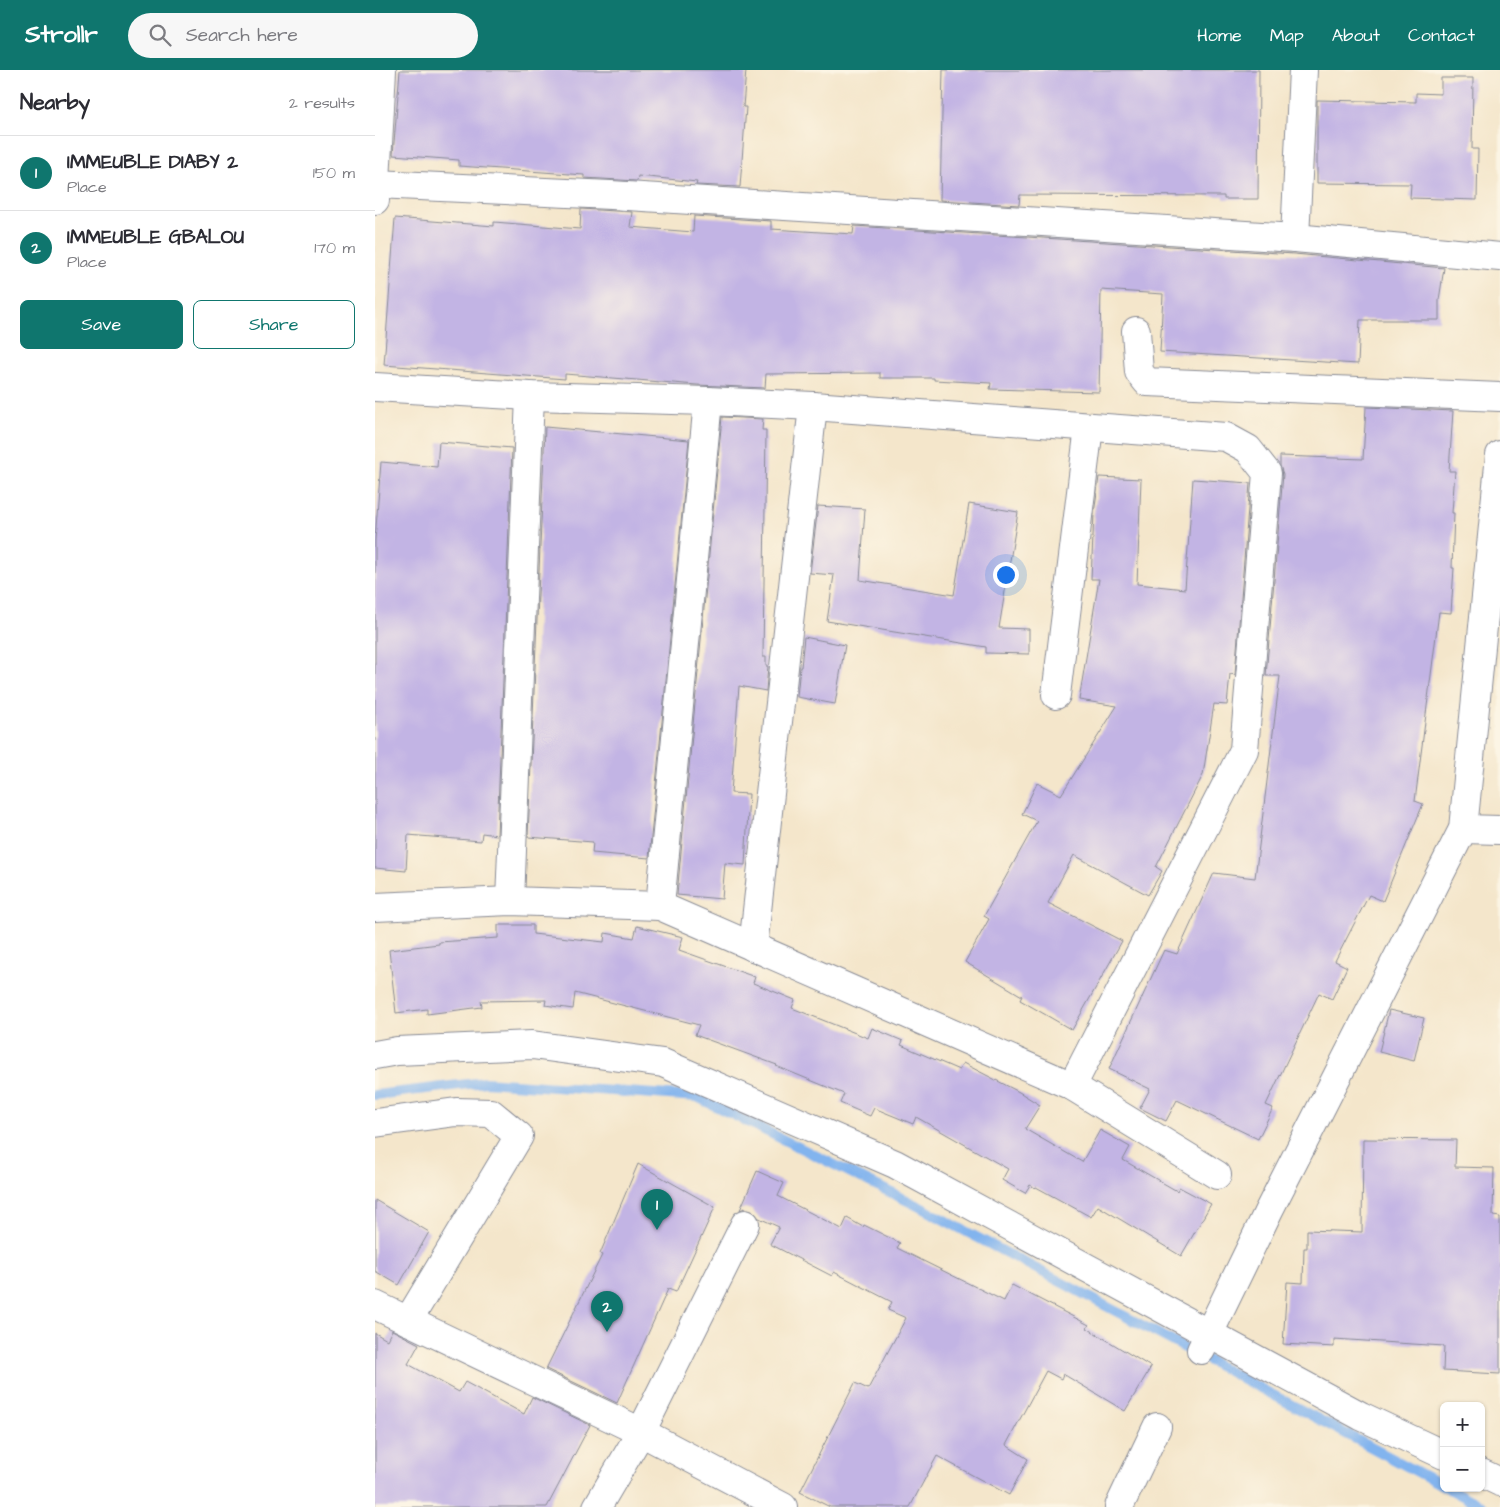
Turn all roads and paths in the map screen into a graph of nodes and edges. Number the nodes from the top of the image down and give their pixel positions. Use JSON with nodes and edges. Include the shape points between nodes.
{"nodes":[{"id":1,"x":382,"y":70,"type":"edge"},
{"id":2,"x":1303,"y":70,"type":"edge"},
{"id":3,"x":376,"y":192,"type":"edge"},
{"id":4,"x":1295,"y":238,"type":"junction"},
{"id":5,"x":1500,"y":257,"type":"edge"},
{"id":6,"x":1136,"y":331,"type":"dead end"},
{"id":7,"x":375,"y":387,"type":"edge"},
{"id":8,"x":530,"y":396,"type":"junction"},
{"id":9,"x":1500,"y":397,"type":"edge"},
{"id":10,"x":709,"y":401,"type":"junction"},
{"id":11,"x":813,"y":406,"type":"junction"},
{"id":12,"x":1089,"y":427,"type":"junction"},
{"id":13,"x":1500,"y":455,"type":"edge"},
{"id":14,"x":1056,"y":695,"type":"dead end"},
{"id":15,"x":1463,"y":829,"type":"junction"},
{"id":16,"x":1500,"y":830,"type":"edge"},
{"id":17,"x":510,"y":901,"type":"junction"},
{"id":18,"x":660,"y":906,"type":"junction"},
{"id":19,"x":375,"y":907,"type":"edge"},
{"id":20,"x":753,"y":947,"type":"junction"},
{"id":21,"x":375,"y":1054,"type":"edge"},
{"id":22,"x":1073,"y":1086,"type":"junction"},
{"id":23,"x":375,"y":1123,"type":"edge"},
{"id":24,"x":1217,"y":1175,"type":"dead end"},
{"id":25,"x":745,"y":1224,"type":"dead end"},
{"id":26,"x":375,"y":1305,"type":"edge"},
{"id":27,"x":408,"y":1321,"type":"junction"},
{"id":28,"x":1204,"y":1342,"type":"junction"},
{"id":29,"x":1157,"y":1427,"type":"dead end"},
{"id":30,"x":641,"y":1432,"type":"junction"},
{"id":31,"x":1440,"y":1454,"type":"edge"},
{"id":32,"x":1485,"y":1475,"type":"edge"},
{"id":33,"x":1500,"y":1482,"type":"edge"},
{"id":34,"x":597,"y":1507,"type":"edge"},
{"id":35,"x":783,"y":1507,"type":"edge"},
{"id":36,"x":1119,"y":1507,"type":"edge"}],
"edges":[{"from":1,"to":3,"type":"street"},
{"from":2,"to":4,"type":"street"},
{"from":3,"to":4,"type":"street","via":[[611,194]]},
{"from":4,"to":5,"type":"street"},
{"from":6,"to":9,"type":"street","via":[[1139,372],[1147,382]]},
{"from":7,"to":8,"type":"street"},
{"from":8,"to":10,"type":"street"},
{"from":8,"to":17,"type":"street"},
{"from":10,"to":11,"type":"street"},
{"from":10,"to":18,"type":"street"},
{"from":11,"to":12,"type":"street"},
{"from":11,"to":20,"type":"street"},
{"from":12,"to":14,"type":"street"},
{"from":12,"to":22,"type":"street","via":[[1226,437],[1248,449],[1267,473],[1244,750]]},
{"from":13,"to":15,"type":"street"},
{"from":15,"to":16,"type":"street"},
{"from":15,"to":28,"type":"street"},
{"from":17,"to":18,"type":"street"},
{"from":17,"to":19,"type":"street"},
{"from":18,"to":20,"type":"street"},
{"from":20,"to":22,"type":"street"},
{"from":21,"to":28,"type":"street","via":[[397,1050],[532,1044],[663,1063],[895,1164]]},
{"from":22,"to":24,"type":"street"},
{"from":23,"to":27,"type":"street","via":[[456,1112],[491,1113],[519,1136]]},
{"from":25,"to":30,"type":"street"},
{"from":26,"to":27,"type":"street"},
{"from":27,"to":30,"type":"street"},
{"from":28,"to":31,"type":"street"},
{"from":29,"to":36,"type":"street"},
{"from":30,"to":34,"type":"street"},
{"from":30,"to":35,"type":"street"},
{"from":32,"to":33,"type":"street"}]}
